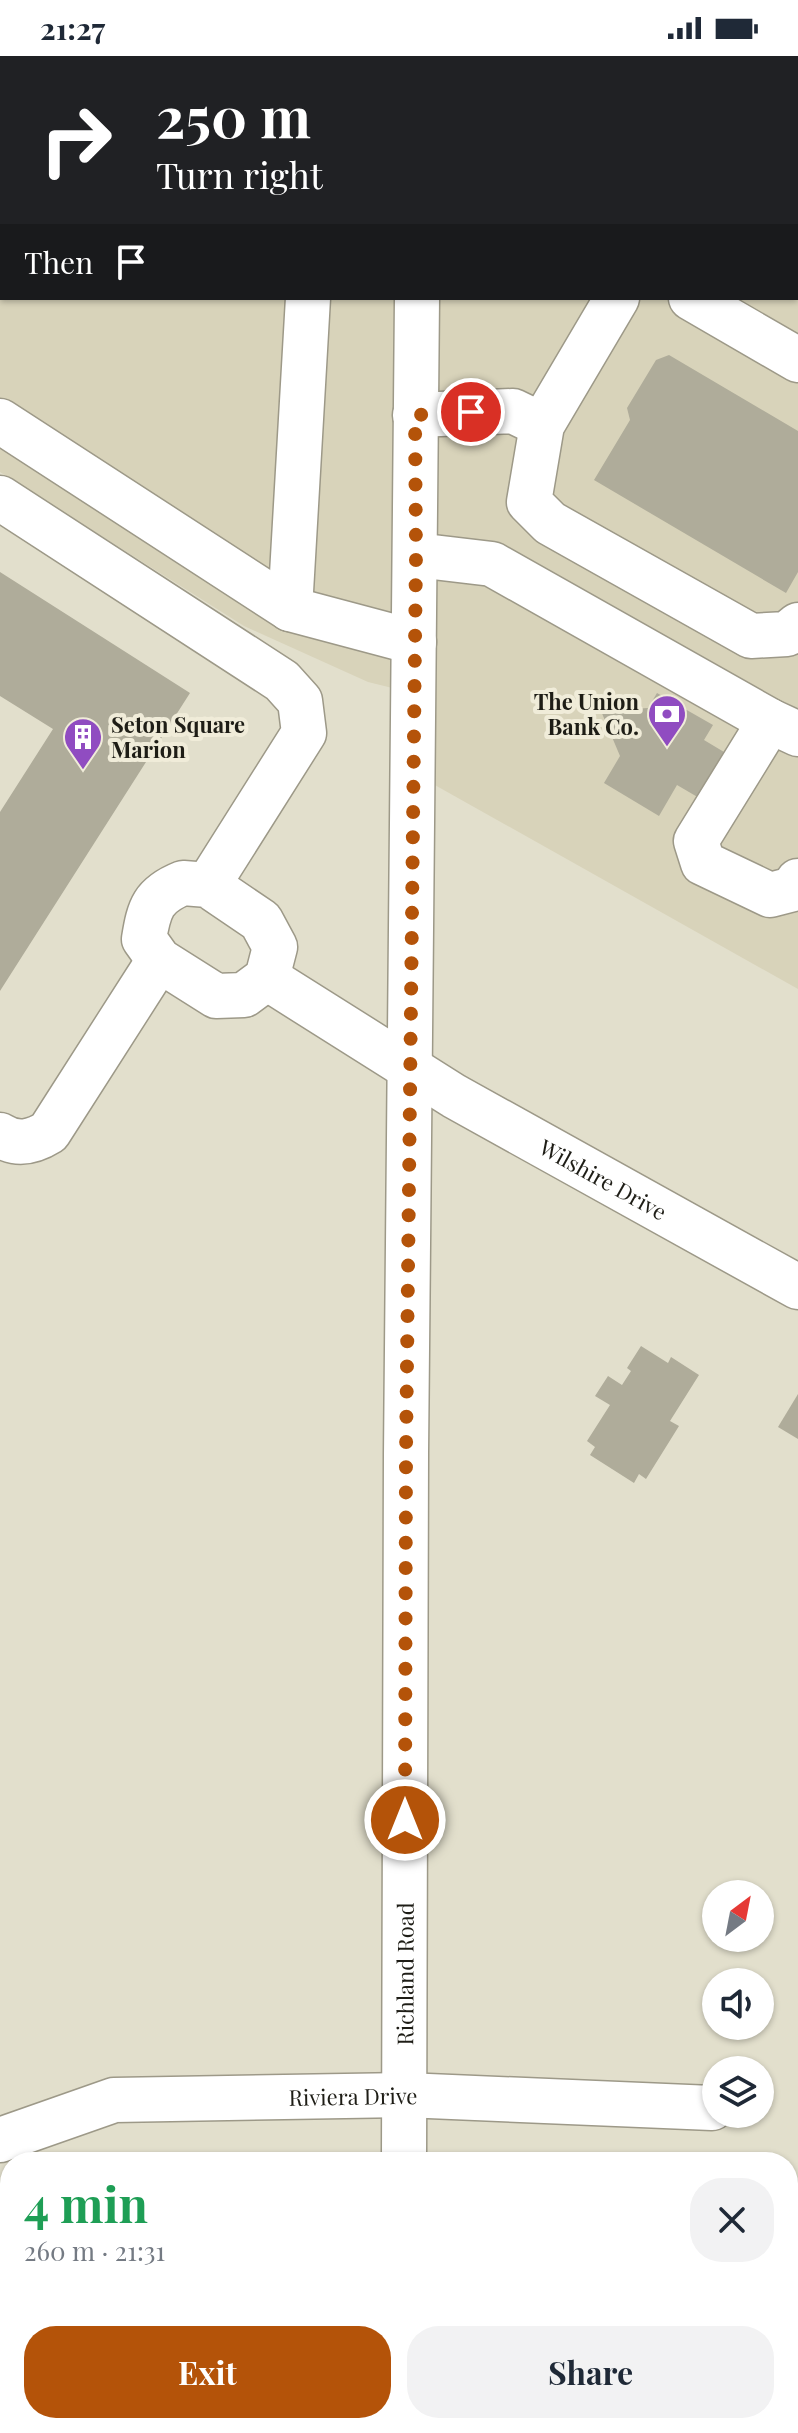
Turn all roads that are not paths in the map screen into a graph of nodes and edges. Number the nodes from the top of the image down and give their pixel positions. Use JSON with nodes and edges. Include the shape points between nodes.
{"nodes":[{"id":1,"x":308,"y":300,"type":"edge"},
{"id":2,"x":417,"y":300,"type":"edge"},
{"id":3,"x":616,"y":300,"type":"edge"},
{"id":4,"x":694,"y":300,"type":"edge"},
{"id":5,"x":798,"y":360,"type":"edge"},
{"id":6,"x":415,"y":415,"type":"junction"},
{"id":7,"x":0,"y":421,"type":"edge"},
{"id":8,"x":542,"y":425,"type":"junction"},
{"id":9,"x":0,"y":498,"type":"edge"},
{"id":10,"x":416,"y":555,"type":"junction"},
{"id":11,"x":290,"y":609,"type":"junction"},
{"id":12,"x":798,"y":625,"type":"edge"},
{"id":13,"x":414,"y":642,"type":"junction"},
{"id":14,"x":784,"y":727,"type":"edge"},
{"id":15,"x":798,"y":881,"type":"edge"},
{"id":16,"x":208,"y":885,"type":"junction"},
{"id":17,"x":159,"y":960,"type":"junction"},
{"id":18,"x":267,"y":978,"type":"junction"},
{"id":19,"x":410,"y":1069,"type":"junction"},
{"id":20,"x":0,"y":1135,"type":"edge"},
{"id":21,"x":798,"y":1287,"type":"edge"},
{"id":22,"x":405,"y":2095,"type":"junction"},
{"id":23,"x":702,"y":2108,"type":"edge"},
{"id":24,"x":0,"y":2140,"type":"edge"},
{"id":25,"x":404,"y":2152,"type":"edge"}],
"edges":[{"from":1,"to":11,"type":"main road"},
{"from":2,"to":6,"type":"main road","name":"Richland Road"},
{"from":3,"to":8,"type":"main road"},
{"from":4,"to":5,"type":"main road"},
{"from":6,"to":8,"type":"main road","via":[[513,411]]},
{"from":6,"to":10,"type":"main road","name":"Richland Road"},
{"from":7,"to":11,"type":"main road"},
{"from":8,"to":12,"type":"main road","via":[[529,502],[550,523],[751,636],[787,634]]},
{"from":9,"to":16,"type":"main road","via":[[282,681],[300,701],[304,733]]},
{"from":10,"to":13,"type":"main road","name":"Richland Road"},
{"from":10,"to":14,"type":"main road","via":[[492,564]]},
{"from":11,"to":13,"type":"main road"},
{"from":13,"to":19,"type":"main road","name":"Richland Road"},
{"from":14,"to":15,"type":"main road","via":[[696,841],[703,863],[770,895],[793,889]]},
{"from":16,"to":17,"type":"main road","via":[[183,883],[165,890],[148,913],[144,939]]},
{"from":16,"to":18,"type":"main road","via":[[261,921],[275,947]]},
{"from":17,"to":18,"type":"main road","via":[[216,996],[244,995]]},
{"from":17,"to":20,"type":"main road","via":[[49,1132],[33,1142],[9,1141]]},
{"from":18,"to":19,"type":"main road","name":"Wilshire Drive"},
{"from":19,"to":21,"type":"main road","name":"Wilshire Drive"},
{"from":19,"to":22,"type":"main road","name":"Richland Road"},
{"from":22,"to":23,"type":"main road","name":"Riviera Drive"},
{"from":22,"to":24,"type":"main road","name":"Riviera Drive","via":[[114,2100]]},
{"from":22,"to":25,"type":"main road","name":"Richland Road"}]}
